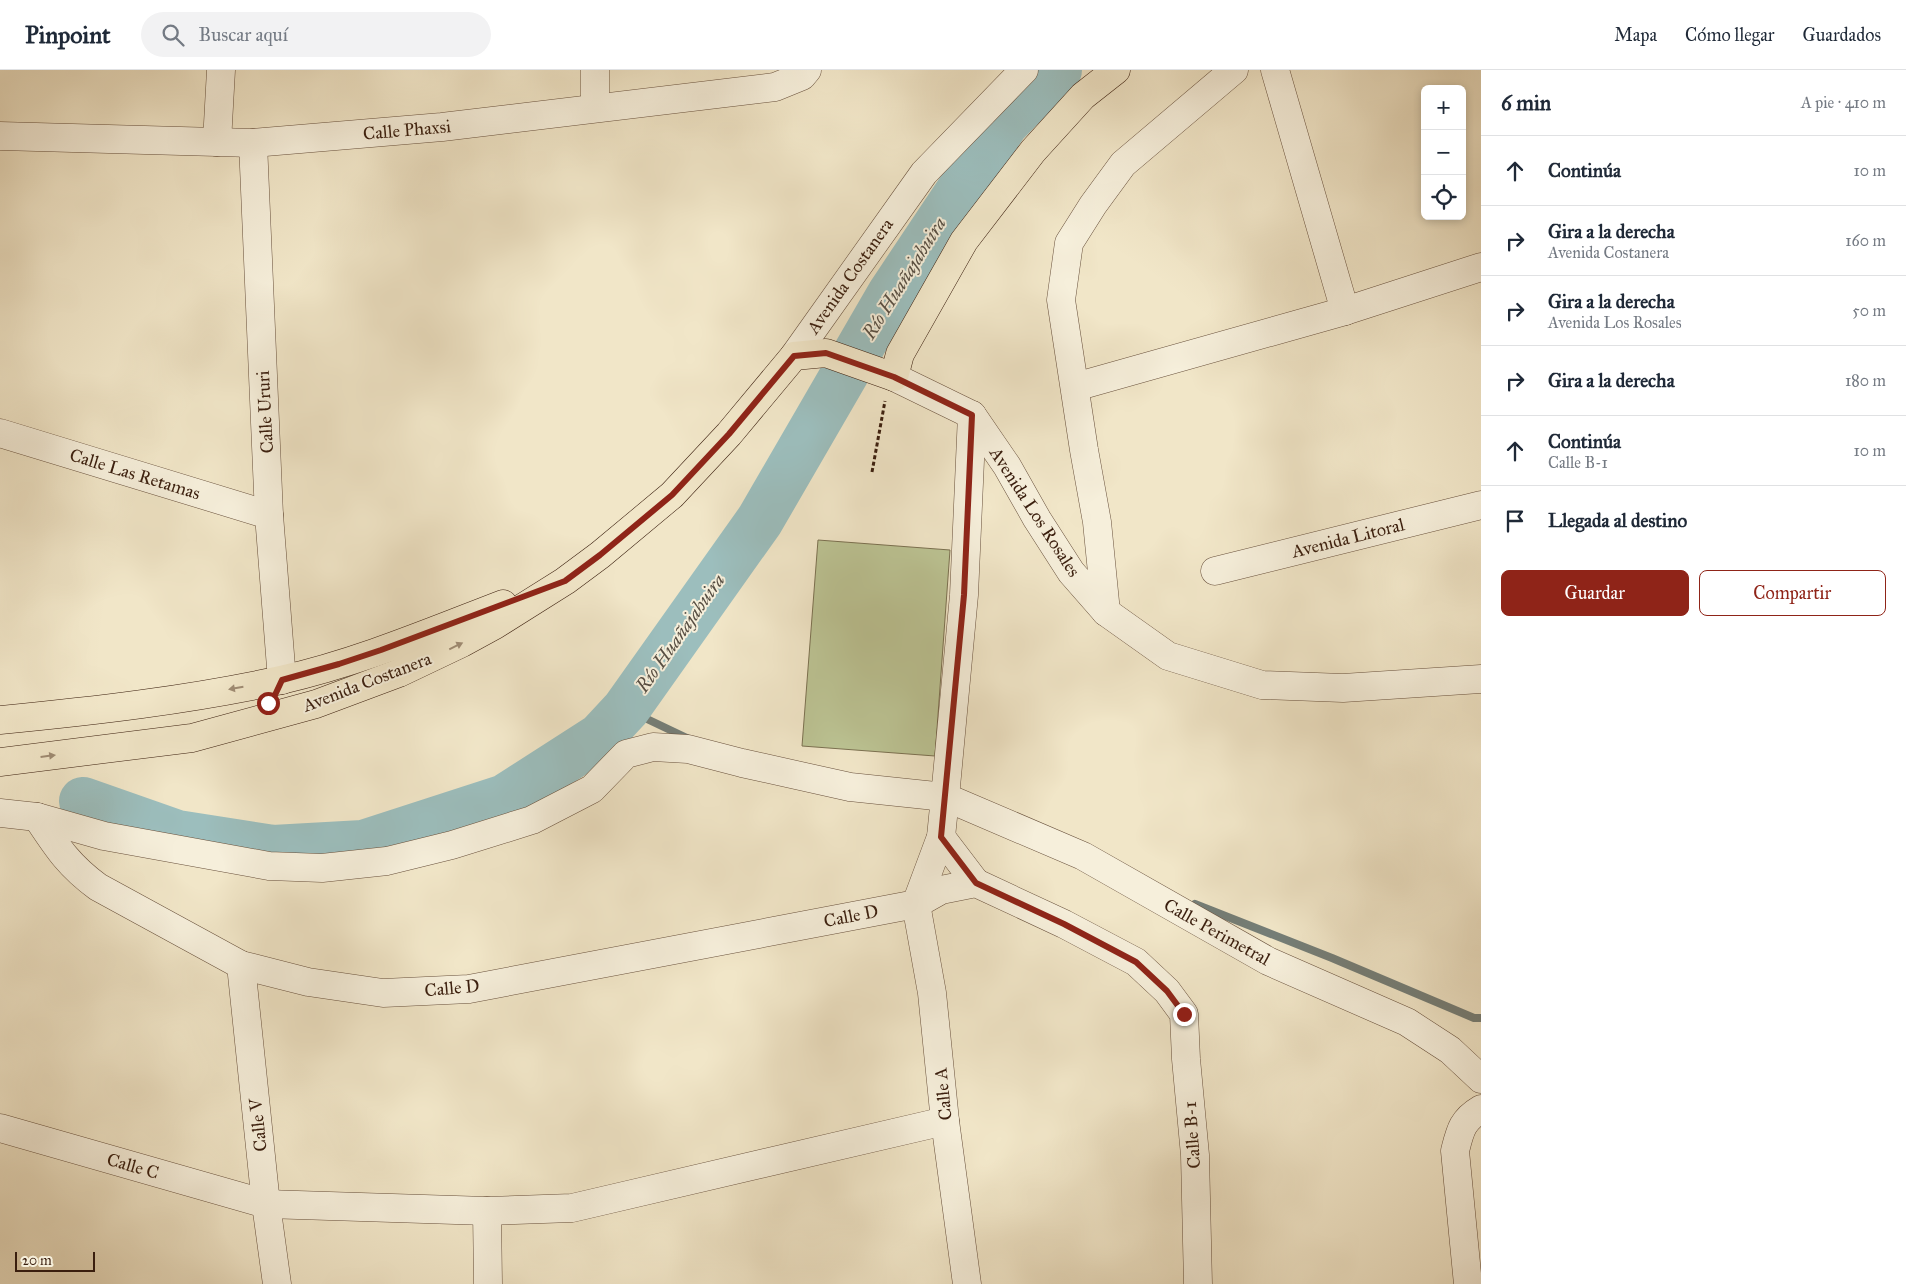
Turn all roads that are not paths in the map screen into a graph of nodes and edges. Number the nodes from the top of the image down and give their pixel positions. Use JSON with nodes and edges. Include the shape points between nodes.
{"nodes":[{"id":1,"x":221,"y":70,"type":"edge"},
{"id":2,"x":595,"y":70,"type":"edge"},
{"id":3,"x":807,"y":70,"type":"edge"},
{"id":4,"x":1024,"y":70,"type":"edge"},
{"id":5,"x":1116,"y":70,"type":"edge"},
{"id":6,"x":1234,"y":70,"type":"edge"},
{"id":7,"x":1275,"y":70,"type":"edge"},
{"id":8,"x":596,"y":108,"type":"junction"},
{"id":9,"x":0,"y":136,"type":"edge"},
{"id":10,"x":217,"y":142,"type":"junction"},
{"id":11,"x":253,"y":143,"type":"junction"},
{"id":12,"x":1481,"y":267,"type":"edge"},
{"id":13,"x":1345,"y":311,"type":"junction"},
{"id":14,"x":794,"y":356,"type":"junction"},
{"id":15,"x":890,"y":376,"type":"junction"},
{"id":16,"x":1075,"y":387,"type":"junction"},
{"id":17,"x":972,"y":415,"type":"junction"},
{"id":18,"x":0,"y":433,"type":"edge"},
{"id":19,"x":1481,"y":505,"type":"edge"},
{"id":20,"x":269,"y":515,"type":"junction"},
{"id":21,"x":1215,"y":571,"type":"dead end"},
{"id":22,"x":565,"y":581,"type":"junction"},
{"id":23,"x":1106,"y":612,"type":"junction"},
{"id":24,"x":1481,"y":679,"type":"edge"},
{"id":25,"x":282,"y":680,"type":"junction"},
{"id":26,"x":0,"y":720,"type":"edge"},
{"id":27,"x":192,"y":738,"type":"junction"},
{"id":28,"x":2,"y":763,"type":"edge"},
{"id":29,"x":945,"y":797,"type":"junction"},
{"id":30,"x":0,"y":813,"type":"edge"},
{"id":31,"x":37,"y":817,"type":"junction"},
{"id":32,"x":941,"y":837,"type":"junction"},
{"id":33,"x":976,"y":883,"type":"junction"},
{"id":34,"x":916,"y":904,"type":"junction"},
{"id":35,"x":242,"y":965,"type":"junction"},
{"id":36,"x":1481,"y":1079,"type":"edge"},
{"id":37,"x":1481,"y":1109,"type":"edge"},
{"id":38,"x":945,"y":1121,"type":"junction"},
{"id":39,"x":0,"y":1128,"type":"edge"},
{"id":40,"x":266,"y":1204,"type":"junction"},
{"id":41,"x":486,"y":1212,"type":"junction"},
{"id":42,"x":277,"y":1284,"type":"edge"},
{"id":43,"x":488,"y":1284,"type":"edge"},
{"id":44,"x":967,"y":1284,"type":"edge"},
{"id":45,"x":1198,"y":1284,"type":"edge"},
{"id":46,"x":1468,"y":1284,"type":"edge"}],
"edges":[{"from":1,"to":10,"type":"street"},
{"from":2,"to":8,"type":"street"},
{"from":3,"to":8,"type":"street","name":"Calle Phaxsi","via":[[802,76],[775,86]]},
{"from":4,"to":14,"type":"street","name":"Avenida Costanera","via":[[924,173]]},
{"from":5,"to":15,"type":"main road","via":[[1083,96],[1034,151],[964,241]]},
{"from":6,"to":16,"type":"street","via":[[1123,164],[1069,243],[1061,300]]},
{"from":7,"to":13,"type":"street"},
{"from":8,"to":11,"type":"street","name":"Calle Phaxsi","via":[[442,127]]},
{"from":9,"to":10,"type":"street","name":"Calle Phaxsi"},
{"from":10,"to":11,"type":"street","name":"Calle Phaxsi"},
{"from":11,"to":20,"type":"street","name":"Calle Ururi"},
{"from":12,"to":13,"type":"street"},
{"from":13,"to":16,"type":"street"},
{"from":14,"to":15,"type":"main road","name":"Avenida Los Rosales","via":[[826,353]]},
{"from":14,"to":22,"type":"main road","name":"Avenida Costanera","via":[[729,434],[672,495]]},
{"from":15,"to":17,"type":"street","name":"Avenida Los Rosales"},
{"from":16,"to":23,"type":"street","via":[[1097,522]]},
{"from":17,"to":23,"type":"street","name":"Avenida Los Rosales","via":[[1071,572]]},
{"from":17,"to":29,"type":"street","via":[[964,595]]},
{"from":18,"to":20,"type":"street","name":"Calle Las Retamas"},
{"from":19,"to":21,"type":"street","name":"Avenida Litoral"},
{"from":20,"to":25,"type":"street","name":"Calle Ururi"},
{"from":22,"to":25,"type":"main road","name":"Avenida Costanera","via":[[381,650]]},
{"from":27,"to":22,"type":"main road","name":"Avenida Costanera","one_way":true,"via":[[316,704],[399,673],[495,625]]},
{"from":23,"to":24,"type":"street","name":"Avenida Los Rosales","via":[[1168,656],[1262,685],[1344,688]]},
{"from":25,"to":26,"type":"main road","name":"Avenida Costanera","one_way":true,"via":[[146,703]]},
{"from":25,"to":27,"type":"main road","via":[[275,695],[257,711]]},
{"from":28,"to":27,"type":"main road","name":"Avenida Costanera","one_way":true},
{"from":29,"to":31,"type":"street","name":"Calle Perimetral","via":[[850,787],[688,749],[653,747],[626,754],[592,789],[532,820],[387,861],[322,868],[269,866],[120,839]]},
{"from":29,"to":32,"type":"street"},
{"from":29,"to":36,"type":"street","name":"Calle Perimetral","via":[[1083,856],[1268,961],[1407,1022],[1450,1050]]},
{"from":30,"to":31,"type":"street","name":"Calle Perimetral"},
{"from":31,"to":35,"type":"street","name":"Calle D","via":[[64,858],[90,881]]},
{"from":32,"to":33,"type":"street"},
{"from":32,"to":34,"type":"street"},
{"from":33,"to":34,"type":"street","name":"Calle D","via":[[941,890]]},
{"from":33,"to":45,"type":"street","name":"Calle B-1","via":[[1136,962],[1167,991],[1184,1014],[1195,1155]]},
{"from":34,"to":35,"type":"street","name":"Calle D","via":[[469,989],[384,992],[308,982]]},
{"from":34,"to":38,"type":"street","name":"Calle A","via":[[932,993]]},
{"from":35,"to":40,"type":"street","name":"Calle V"},
{"from":37,"to":46,"type":"street","via":[[1466,1120],[1455,1151]]},
{"from":38,"to":41,"type":"street","name":"Calle C","via":[[572,1208]]},
{"from":38,"to":44,"type":"street","name":"Calle A"},
{"from":39,"to":40,"type":"street","name":"Calle C"},
{"from":40,"to":41,"type":"street","name":"Calle C"},
{"from":40,"to":42,"type":"street","name":"Calle V"},
{"from":41,"to":43,"type":"street"}]}
